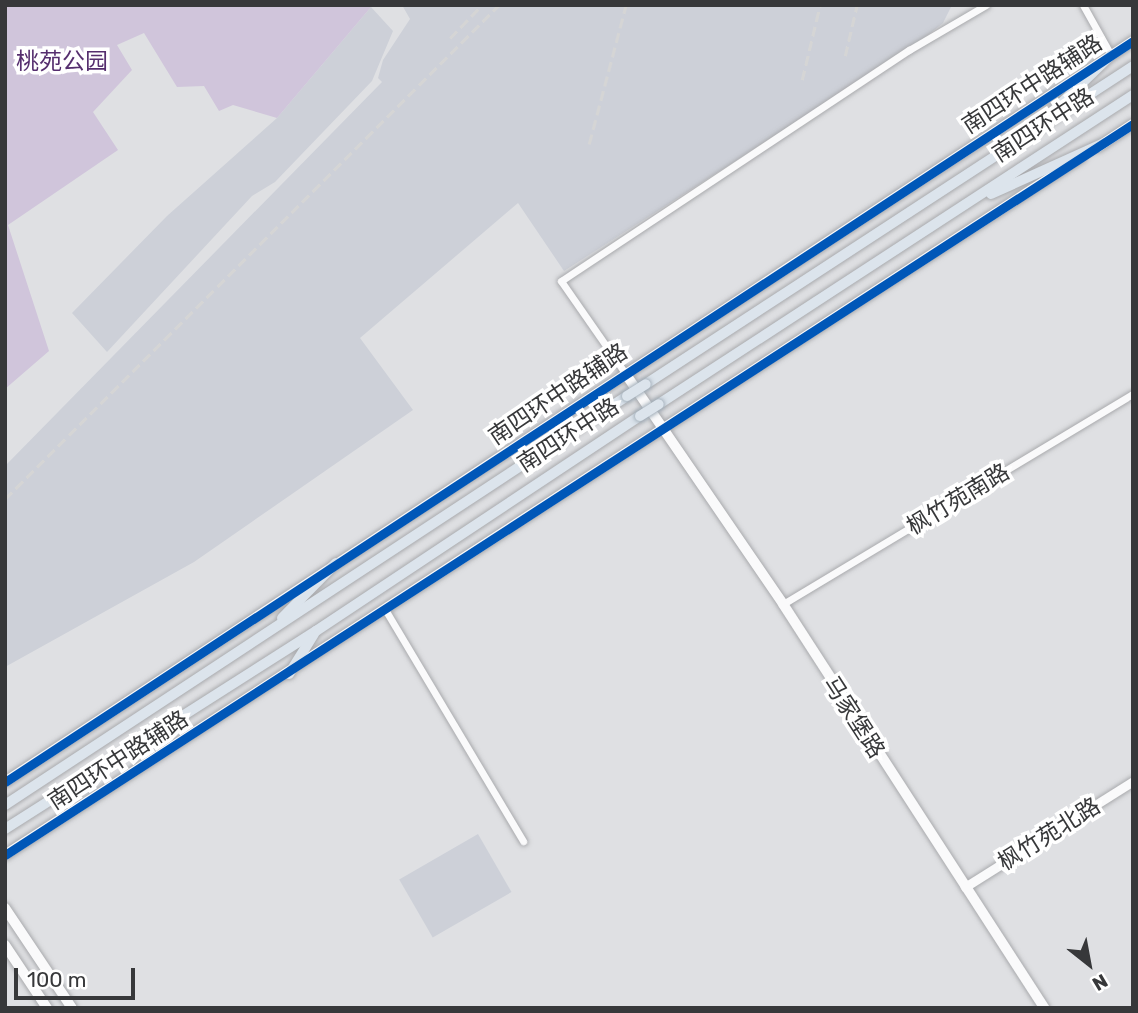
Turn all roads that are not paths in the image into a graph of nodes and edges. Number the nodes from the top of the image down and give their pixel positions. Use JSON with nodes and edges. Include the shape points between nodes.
{"nodes":[{"id":1,"x":986,"y":5,"type":"edge"},
{"id":2,"x":1083,"y":5,"type":"edge"},
{"id":3,"x":1133,"y":41,"type":"edge"},
{"id":4,"x":1111,"y":55,"type":"junction"},
{"id":5,"x":1133,"y":66,"type":"edge"},
{"id":6,"x":1133,"y":95,"type":"edge"},
{"id":7,"x":1133,"y":124,"type":"edge"},
{"id":8,"x":1033,"y":132,"type":"junction"},
{"id":9,"x":1104,"y":143,"type":"junction"},
{"id":10,"x":959,"y":208,"type":"junction"},
{"id":11,"x":625,"y":373,"type":"junction"},
{"id":12,"x":1133,"y":394,"type":"edge"},
{"id":13,"x":663,"y":428,"type":"junction"},
{"id":14,"x":336,"y":563,"type":"junction"},
{"id":15,"x":783,"y":604,"type":"junction"},
{"id":16,"x":386,"y":611,"type":"junction"},
{"id":17,"x":316,"y":631,"type":"junction"},
{"id":18,"x":265,"y":635,"type":"junction"},
{"id":19,"x":289,"y":674,"type":"junction"},
{"id":20,"x":1133,"y":781,"type":"edge"},
{"id":21,"x":5,"y":782,"type":"edge"},
{"id":22,"x":5,"y":805,"type":"edge"},
{"id":23,"x":6,"y":829,"type":"edge"},
{"id":24,"x":523,"y":841,"type":"dead end"},
{"id":25,"x":5,"y":856,"type":"edge"},
{"id":26,"x":965,"y":887,"type":"junction"},
{"id":27,"x":5,"y":908,"type":"edge"},
{"id":28,"x":5,"y":945,"type":"edge"},
{"id":29,"x":47,"y":1008,"type":"edge"},
{"id":30,"x":72,"y":1008,"type":"edge"},
{"id":31,"x":1044,"y":1008,"type":"edge"}],
"edges":[{"from":1,"to":11,"type":"street","via":[[909,50],[561,281]]},
{"from":2,"to":4,"type":"street"},
{"from":3,"to":4,"type":"main road","name":"南四环中路辅路"},
{"from":4,"to":8,"type":"highway"},
{"from":4,"to":11,"type":"main road","name":"南四环中路辅路"},
{"from":5,"to":8,"type":"highway","name":"南四环中路"},
{"from":6,"to":10,"type":"highway","name":"南四环中路"},
{"from":7,"to":9,"type":"main road","name":"南四环中路辅路"},
{"from":8,"to":18,"type":"highway","name":"南四环中路","bridge":true},
{"from":9,"to":10,"type":"highway"},
{"from":9,"to":13,"type":"main road","name":"南四环中路辅路"},
{"from":10,"to":17,"type":"highway","name":"南四环中路","bridge":true},
{"from":11,"to":13,"type":"main road","name":"马家堡路"},
{"from":11,"to":14,"type":"main road","name":"南四环中路辅路"},
{"from":12,"to":15,"type":"street","name":"枫竹苑南路"},
{"from":13,"to":15,"type":"main road","name":"马家堡路"},
{"from":13,"to":16,"type":"main road","name":"南四环中路辅路"},
{"from":14,"to":18,"type":"highway"},
{"from":14,"to":21,"type":"main road","name":"南四环中路辅路"},
{"from":15,"to":26,"type":"main road","name":"马家堡路"},
{"from":16,"to":19,"type":"main road","name":"南四环中路辅路"},
{"from":16,"to":24,"type":"street"},
{"from":17,"to":19,"type":"highway"},
{"from":17,"to":23,"type":"highway","name":"南四环中路"},
{"from":18,"to":22,"type":"highway","name":"南四环中路"},
{"from":19,"to":25,"type":"main road","name":"南四环中路辅路"},
{"from":20,"to":26,"type":"street","name":"枫竹苑北路"},
{"from":26,"to":31,"type":"main road","name":"马家堡路"},
{"from":27,"to":30,"type":"main road"},
{"from":28,"to":29,"type":"main road"}]}
